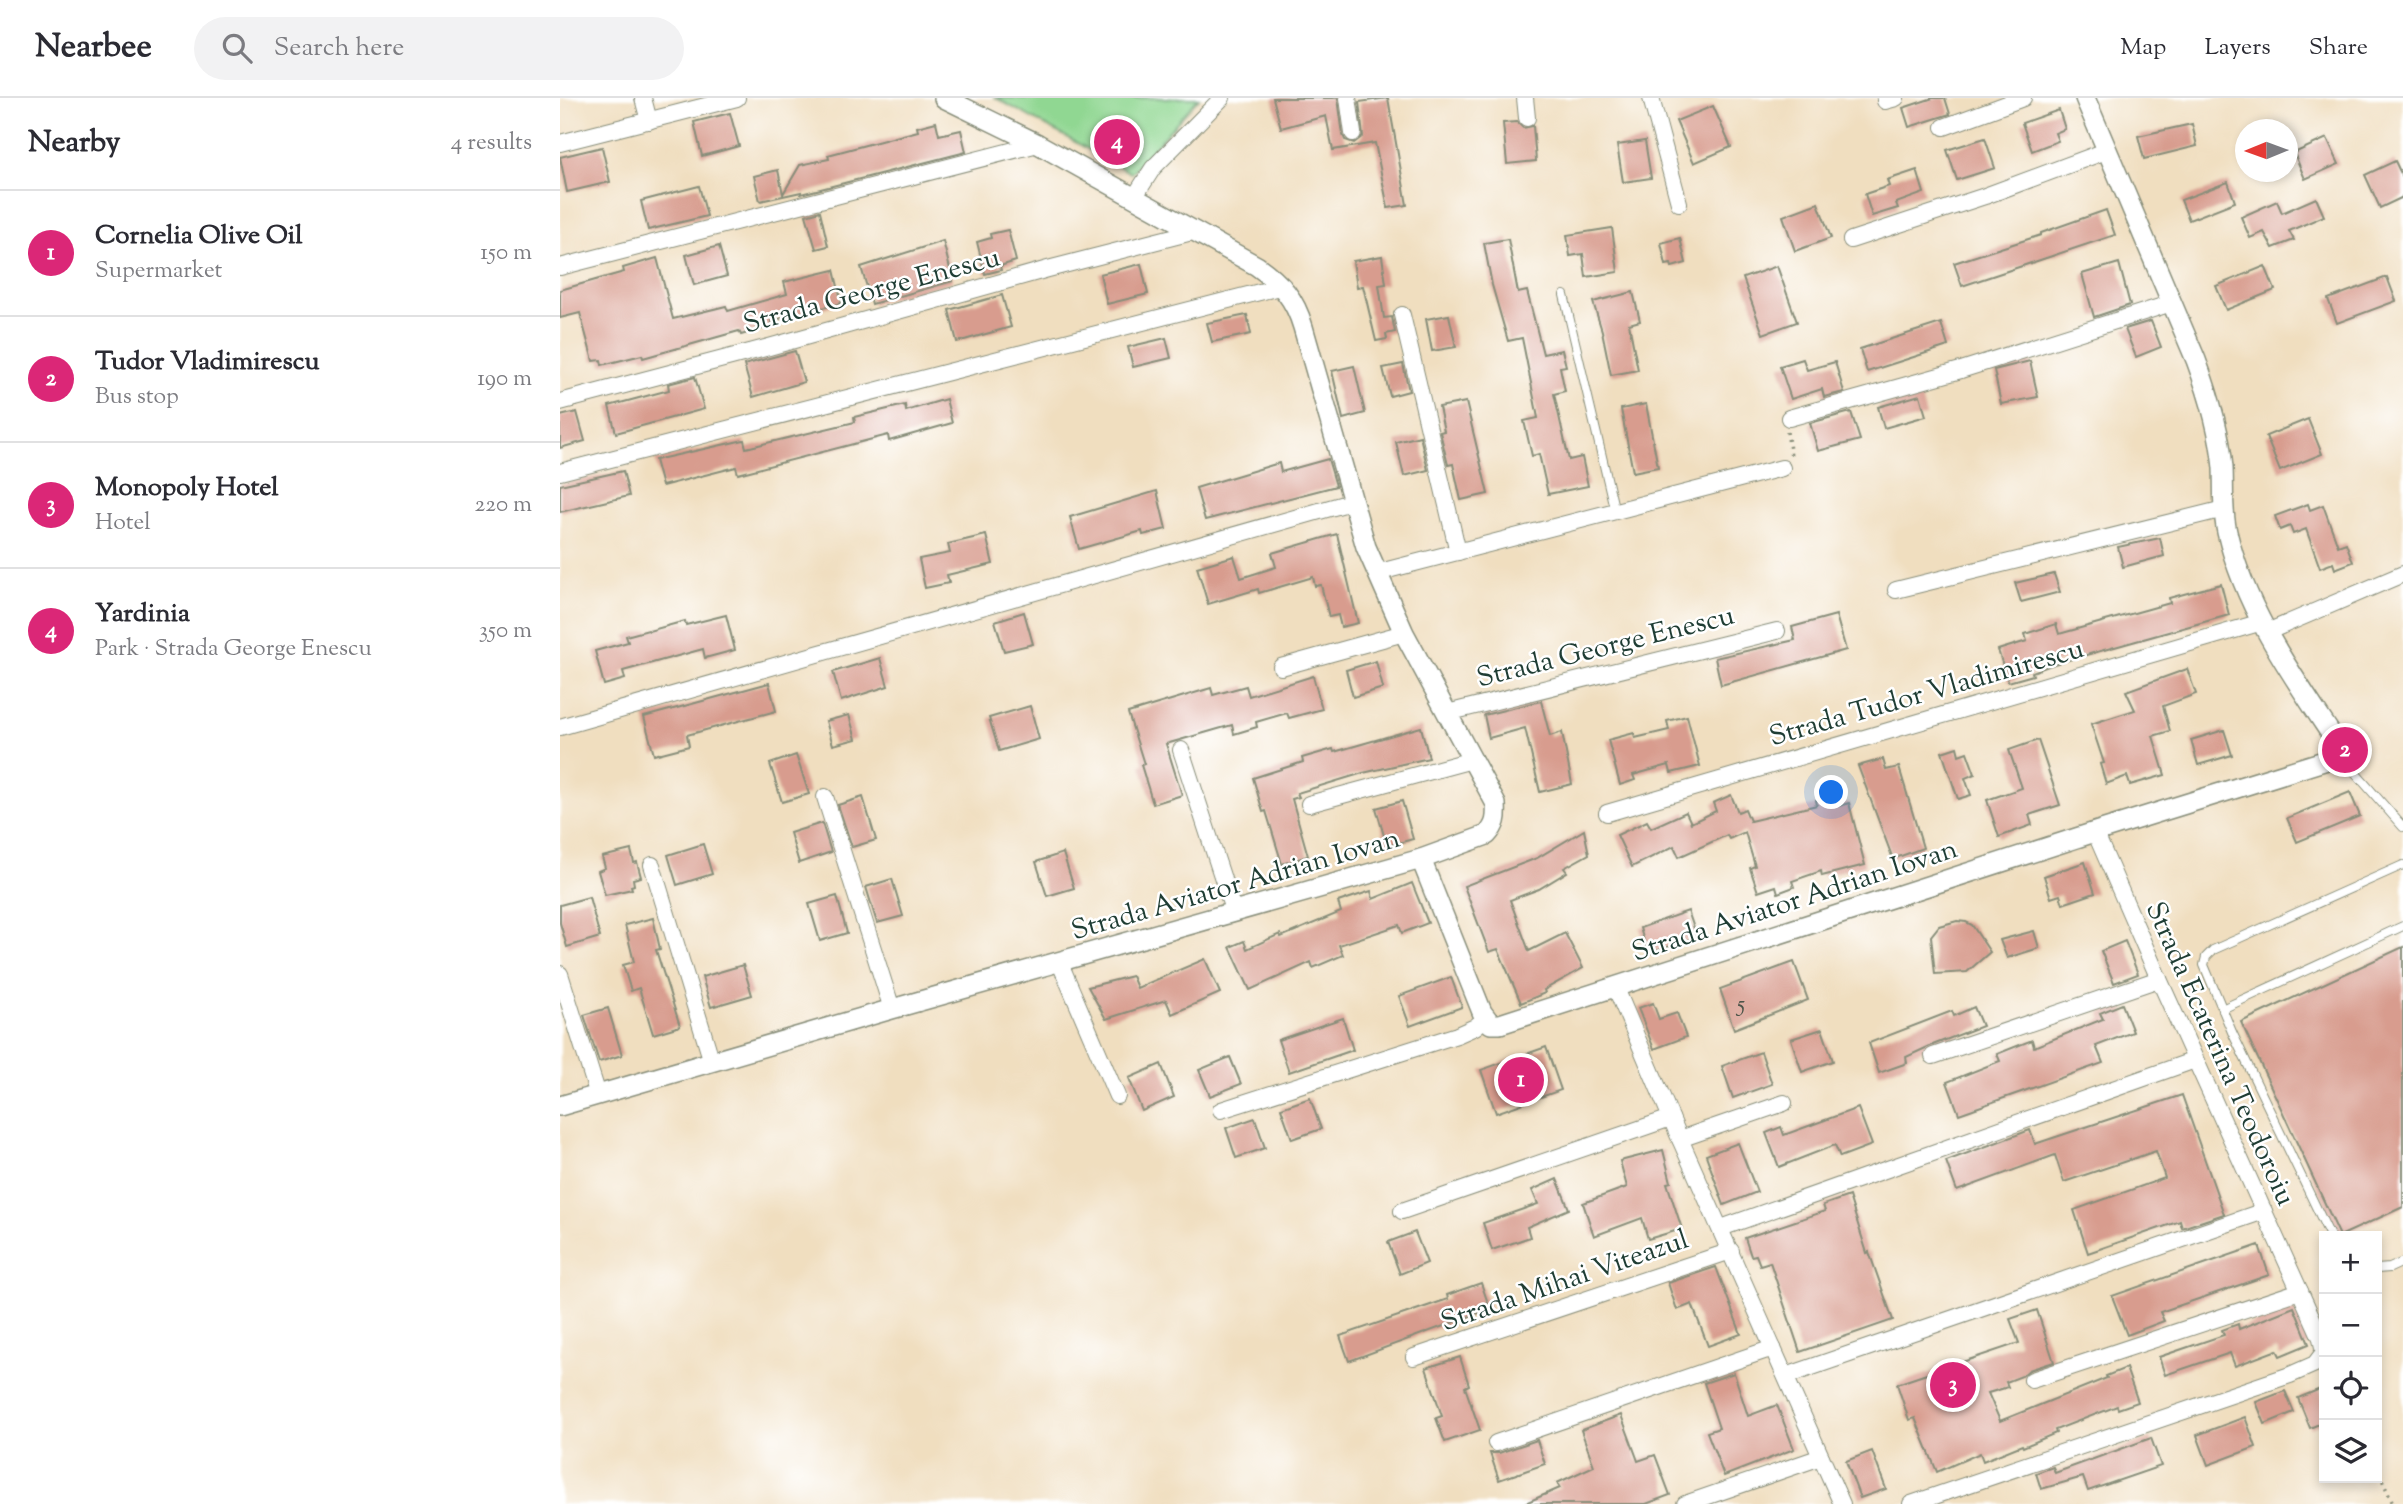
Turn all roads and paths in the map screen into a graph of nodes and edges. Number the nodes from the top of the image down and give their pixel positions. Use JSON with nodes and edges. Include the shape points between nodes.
{"nodes":[{"id":1,"x":643,"y":98,"type":"edge"},
{"id":2,"x":737,"y":98,"type":"edge"},
{"id":3,"x":944,"y":98,"type":"edge"},
{"id":4,"x":1222,"y":98,"type":"edge"},
{"id":5,"x":1348,"y":98,"type":"edge"},
{"id":6,"x":1525,"y":98,"type":"edge"},
{"id":7,"x":1651,"y":98,"type":"edge"},
{"id":8,"x":2023,"y":98,"type":"edge"},
{"id":9,"x":2085,"y":98,"type":"edge"},
{"id":10,"x":1527,"y":118,"type":"dead end"},
{"id":11,"x":649,"y":121,"type":"junction"},
{"id":12,"x":1944,"y":127,"type":"dead end"},
{"id":13,"x":1353,"y":133,"type":"dead end"},
{"id":14,"x":560,"y":143,"type":"edge"},
{"id":15,"x":1038,"y":144,"type":"junction"},
{"id":16,"x":2106,"y":151,"type":"junction"},
{"id":17,"x":1135,"y":197,"type":"junction"},
{"id":18,"x":1679,"y":203,"type":"dead end"},
{"id":19,"x":1196,"y":231,"type":"junction"},
{"id":20,"x":1852,"y":240,"type":"dead end"},
{"id":21,"x":560,"y":267,"type":"edge"},
{"id":22,"x":1283,"y":286,"type":"junction"},
{"id":23,"x":1564,"y":295,"type":"dead end"},
{"id":24,"x":2172,"y":303,"type":"junction"},
{"id":25,"x":1402,"y":315,"type":"dead end"},
{"id":26,"x":560,"y":402,"type":"edge"},
{"id":27,"x":1789,"y":418,"type":"joint"},
{"id":28,"x":1782,"y":468,"type":"joint"},
{"id":29,"x":560,"y":472,"type":"edge"},
{"id":30,"x":1352,"y":502,"type":"junction"},
{"id":31,"x":2224,"y":509,"type":"junction"},
{"id":32,"x":1615,"y":512,"type":"junction"},
{"id":33,"x":1458,"y":552,"type":"junction"},
{"id":34,"x":1376,"y":573,"type":"junction"},
{"id":35,"x":2403,"y":574,"type":"edge"},
{"id":36,"x":1896,"y":590,"type":"dead end"},
{"id":37,"x":2264,"y":627,"type":"junction"},
{"id":38,"x":1777,"y":631,"type":"dead end"},
{"id":39,"x":1404,"y":633,"type":"junction"},
{"id":40,"x":1281,"y":667,"type":"dead end"},
{"id":41,"x":1447,"y":713,"type":"junction"},
{"id":42,"x":560,"y":727,"type":"edge"},
{"id":43,"x":1181,"y":750,"type":"dead end"},
{"id":44,"x":2337,"y":752,"type":"junction"},
{"id":45,"x":1472,"y":760,"type":"junction"},
{"id":46,"x":825,"y":797,"type":"dead end"},
{"id":47,"x":1309,"y":804,"type":"dead end"},
{"id":48,"x":1607,"y":813,"type":"dead end"},
{"id":49,"x":2403,"y":827,"type":"edge"},
{"id":50,"x":2095,"y":832,"type":"junction"},
{"id":51,"x":1421,"y":859,"type":"junction"},
{"id":52,"x":652,"y":864,"type":"dead end"},
{"id":53,"x":2403,"y":865,"type":"edge"},
{"id":54,"x":1234,"y":913,"type":"junction"},
{"id":55,"x":2403,"y":926,"type":"edge"},
{"id":56,"x":1059,"y":961,"type":"junction"},
{"id":57,"x":560,"y":974,"type":"edge"},
{"id":58,"x":2159,"y":979,"type":"junction"},
{"id":59,"x":1615,"y":986,"type":"junction"},
{"id":60,"x":892,"y":1009,"type":"junction"},
{"id":61,"x":2222,"y":1009,"type":"junction"},
{"id":62,"x":1485,"y":1019,"type":"junction"},
{"id":63,"x":1933,"y":1056,"type":"dead end"},
{"id":64,"x":2196,"y":1060,"type":"junction"},
{"id":65,"x":712,"y":1062,"type":"junction"},
{"id":66,"x":598,"y":1095,"type":"junction"},
{"id":67,"x":1117,"y":1096,"type":"dead end"},
{"id":68,"x":1784,"y":1103,"type":"dead end"},
{"id":69,"x":560,"y":1106,"type":"edge"},
{"id":70,"x":1221,"y":1110,"type":"dead end"},
{"id":71,"x":1671,"y":1118,"type":"junction"},
{"id":72,"x":1680,"y":1139,"type":"junction"},
{"id":73,"x":1402,"y":1211,"type":"dead end"},
{"id":74,"x":2264,"y":1211,"type":"junction"},
{"id":75,"x":1721,"y":1228,"type":"junction"},
{"id":76,"x":2328,"y":1231,"type":"edge"},
{"id":77,"x":1731,"y":1251,"type":"junction"},
{"id":78,"x":2403,"y":1262,"type":"edge"},
{"id":79,"x":2382,"y":1269,"type":"edge"},
{"id":80,"x":2300,"y":1290,"type":"junction"},
{"id":81,"x":1773,"y":1348,"type":"junction"},
{"id":82,"x":1414,"y":1357,"type":"dead end"},
{"id":83,"x":1786,"y":1376,"type":"junction"},
{"id":84,"x":2032,"y":1380,"type":"dead end"},
{"id":85,"x":1496,"y":1443,"type":"dead end"},
{"id":86,"x":1821,"y":1457,"type":"junction"},
{"id":87,"x":2382,"y":1479,"type":"edge"},
{"id":88,"x":1685,"y":1504,"type":"edge"},
{"id":89,"x":1842,"y":1504,"type":"edge"},
{"id":90,"x":1911,"y":1504,"type":"edge"},
{"id":91,"x":2393,"y":1504,"type":"edge"}],
"edges":[{"from":1,"to":11,"type":"street"},
{"from":2,"to":11,"type":"street"},
{"from":3,"to":15,"type":"street","name":"Strada George Enescu"},
{"from":4,"to":17,"type":"street","via":[[1153,168]]},
{"from":5,"to":13,"type":"street"},
{"from":6,"to":10,"type":"street"},
{"from":7,"to":18,"type":"street"},
{"from":8,"to":12,"type":"street"},
{"from":9,"to":16,"type":"street"},
{"from":11,"to":14,"type":"street"},
{"from":15,"to":17,"type":"street","name":"Strada George Enescu"},
{"from":15,"to":21,"type":"street"},
{"from":16,"to":20,"type":"street"},
{"from":16,"to":24,"type":"street"},
{"from":17,"to":19,"type":"street","name":"Strada George Enescu"},
{"from":19,"to":22,"type":"street","name":"Strada George Enescu"},
{"from":19,"to":26,"type":"street","name":"Strada George Enescu"},
{"from":22,"to":29,"type":"street"},
{"from":22,"to":30,"type":"street","name":"Strada George Enescu","via":[[1298,312]]},
{"from":23,"to":32,"type":"lane"},
{"from":24,"to":27,"type":"street"},
{"from":24,"to":31,"type":"street","via":[[2211,401],[2223,468]]},
{"from":25,"to":33,"type":"street"},
{"from":27,"to":28,"type":"path","via":[[1790,462]]},
{"from":28,"to":32,"type":"street"},
{"from":30,"to":34,"type":"street","name":"Strada George Enescu"},
{"from":30,"to":42,"type":"street"},
{"from":31,"to":36,"type":"street"},
{"from":31,"to":37,"type":"street","via":[[2234,557]]},
{"from":32,"to":33,"type":"street"},
{"from":33,"to":34,"type":"street"},
{"from":34,"to":39,"type":"street","name":"Strada George Enescu"},
{"from":35,"to":37,"type":"street","name":"Strada Tudor Vladimirescu"},
{"from":37,"to":44,"type":"street","via":[[2335,740]]},
{"from":37,"to":48,"type":"street","name":"Strada Tudor Vladimirescu"},
{"from":38,"to":41,"type":"street","name":"Strada George Enescu"},
{"from":39,"to":40,"type":"street"},
{"from":39,"to":41,"type":"street","name":"Strada George Enescu"},
{"from":41,"to":45,"type":"street","name":"Strada George Enescu"},
{"from":43,"to":54,"type":"street"},
{"from":44,"to":49,"type":"lane"},
{"from":44,"to":50,"type":"street","name":"Strada Aviator Adrian Iovan","via":[[2327,761]]},
{"from":45,"to":47,"type":"street"},
{"from":45,"to":51,"type":"street","name":"Strada George Enescu","via":[[1496,804],[1494,826],[1487,835]]},
{"from":46,"to":60,"type":"street"},
{"from":50,"to":58,"type":"street","name":"Strada Ecaterina Teodoroiu"},
{"from":50,"to":59,"type":"street","name":"Strada Aviator Adrian Iovan"},
{"from":51,"to":54,"type":"street","name":"Strada Aviator Adrian Iovan"},
{"from":51,"to":62,"type":"street","name":"Strada Aviator Adrian Iovan"},
{"from":52,"to":65,"type":"street"},
{"from":53,"to":61,"type":"lane","via":[[2213,950],[2204,965]]},
{"from":54,"to":56,"type":"street","name":"Strada Aviator Adrian Iovan"},
{"from":55,"to":61,"type":"lane"},
{"from":56,"to":60,"type":"street","name":"Strada Aviator Adrian Iovan"},
{"from":56,"to":67,"type":"street"},
{"from":57,"to":66,"type":"street"},
{"from":58,"to":63,"type":"street"},
{"from":58,"to":64,"type":"street","name":"Strada Ecaterina Teodoroiu"},
{"from":59,"to":62,"type":"street","name":"Strada Aviator Adrian Iovan","via":[[1508,1023],[1491,1024]]},
{"from":59,"to":71,"type":"street","name":"Strada Mihai Viteazul"},
{"from":60,"to":65,"type":"street","name":"Strada Aviator Adrian Iovan"},
{"from":61,"to":76,"type":"lane"},
{"from":62,"to":70,"type":"street","via":[[1457,1035]]},
{"from":64,"to":74,"type":"street","name":"Strada Ecaterina Teodoroiu"},
{"from":64,"to":75,"type":"street"},
{"from":65,"to":66,"type":"street","name":"Strada Aviator Adrian Iovan"},
{"from":66,"to":69,"type":"street","name":"Strada Aviator Adrian Iovan"},
{"from":68,"to":72,"type":"street"},
{"from":71,"to":72,"type":"street","name":"Strada Mihai Viteazul"},
{"from":71,"to":73,"type":"street"},
{"from":72,"to":75,"type":"street","name":"Strada Mihai Viteazul"},
{"from":74,"to":80,"type":"street","name":"Strada Ecaterina Teodoroiu"},
{"from":74,"to":83,"type":"street"},
{"from":75,"to":77,"type":"street","name":"Strada Mihai Viteazul"},
{"from":77,"to":81,"type":"street","name":"Strada Mihai Viteazul"},
{"from":77,"to":82,"type":"street","name":"Strada Mihai Viteazul"},
{"from":78,"to":79,"type":"lane"},
{"from":80,"to":84,"type":"street"},
{"from":80,"to":90,"type":"street","name":"Strada Ecaterina Teodoroiu","via":[[2324,1352],[2315,1364]]},
{"from":81,"to":83,"type":"street","name":"Strada Mihai Viteazul"},
{"from":81,"to":85,"type":"street"},
{"from":83,"to":86,"type":"street","name":"Strada Mihai Viteazul"},
{"from":86,"to":88,"type":"street"},
{"from":86,"to":89,"type":"street","name":"Strada Mihai Viteazul"},
{"from":87,"to":91,"type":"path"}]}
